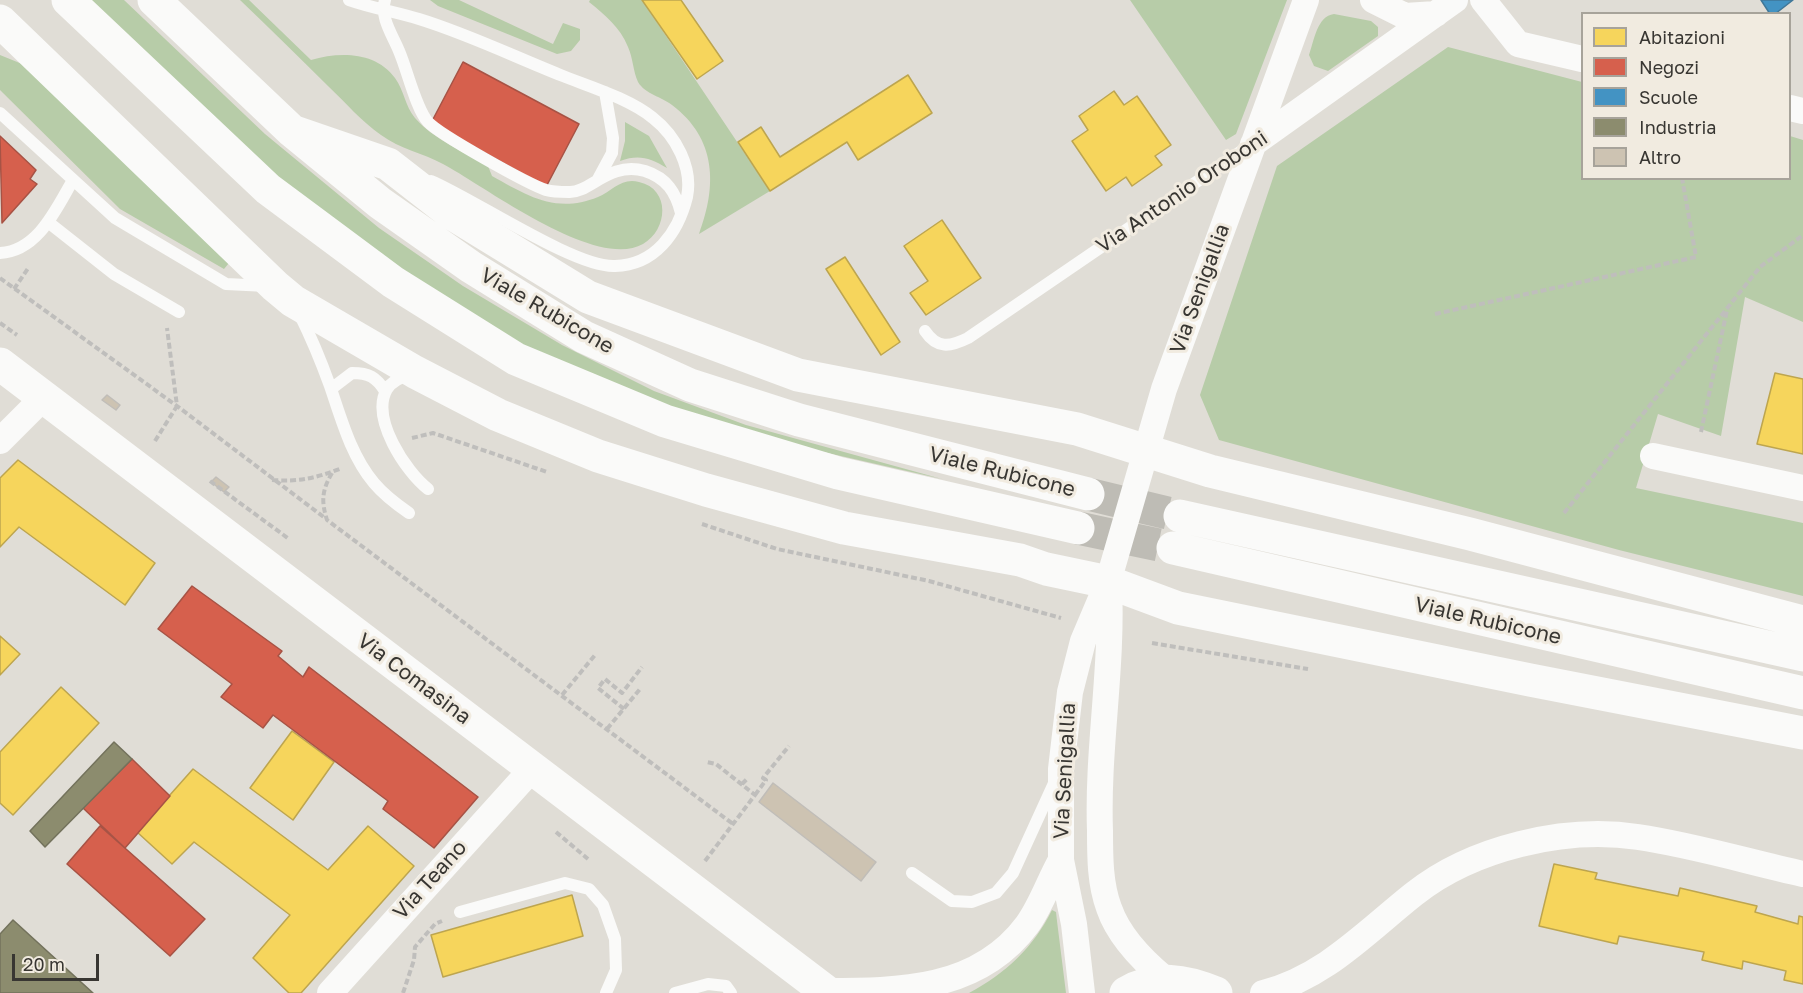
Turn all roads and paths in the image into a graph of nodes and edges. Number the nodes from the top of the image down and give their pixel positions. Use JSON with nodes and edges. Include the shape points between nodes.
{"nodes":[{"id":1,"x":47,"y":0,"type":"edge"},
{"id":2,"x":68,"y":0,"type":"edge"},
{"id":3,"x":154,"y":0,"type":"edge"},
{"id":4,"x":180,"y":0,"type":"edge"},
{"id":5,"x":349,"y":0,"type":"edge"},
{"id":6,"x":1305,"y":0,"type":"edge"},
{"id":7,"x":1373,"y":0,"type":"edge"},
{"id":8,"x":1483,"y":0,"type":"edge"},
{"id":9,"x":383,"y":6,"type":"edge"},
{"id":10,"x":1446,"y":7,"type":"edge"},
{"id":11,"x":6,"y":32,"type":"edge"},
{"id":12,"x":1581,"y":59,"type":"edge"},
{"id":13,"x":226,"y":69,"type":"junction"},
{"id":14,"x":605,"y":92,"type":"junction"},
{"id":15,"x":0,"y":113,"type":"edge"},
{"id":16,"x":191,"y":117,"type":"junction"},
{"id":17,"x":292,"y":130,"type":"junction"},
{"id":18,"x":1253,"y":144,"type":"junction"},
{"id":19,"x":388,"y":164,"type":"junction"},
{"id":20,"x":598,"y":179,"type":"junction"},
{"id":21,"x":73,"y":180,"type":"junction"},
{"id":22,"x":1682,"y":180,"type":"edge"},
{"id":23,"x":682,"y":217,"type":"junction"},
{"id":24,"x":48,"y":222,"type":"junction"},
{"id":25,"x":1803,"y":235,"type":"edge"},
{"id":26,"x":0,"y":253,"type":"edge"},
{"id":27,"x":0,"y":278,"type":"edge"},
{"id":28,"x":284,"y":294,"type":"junction"},
{"id":29,"x":1727,"y":308,"type":"junction"},
{"id":30,"x":177,"y":310,"type":"joint"},
{"id":31,"x":1435,"y":314,"type":"dead end"},
{"id":32,"x":925,"y":331,"type":"dead end"},
{"id":33,"x":0,"y":364,"type":"edge"},
{"id":34,"x":415,"y":372,"type":"junction"},
{"id":35,"x":331,"y":388,"type":"junction"},
{"id":36,"x":385,"y":391,"type":"junction"},
{"id":37,"x":44,"y":397,"type":"junction"},
{"id":38,"x":177,"y":406,"type":"junction"},
{"id":39,"x":1701,"y":432,"type":"dead end"},
{"id":40,"x":0,"y":441,"type":"edge"},
{"id":41,"x":155,"y":441,"type":"dead end"},
{"id":42,"x":1653,"y":456,"type":"dead end"},
{"id":43,"x":1143,"y":459,"type":"junction"},
{"id":44,"x":272,"y":480,"type":"junction"},
{"id":45,"x":1803,"y":488,"type":"edge"},
{"id":46,"x":428,"y":489,"type":"dead end"},
{"id":47,"x":1088,"y":494,"type":"tunnel mouth"},
{"id":48,"x":409,"y":513,"type":"dead end"},
{"id":49,"x":1564,"y":513,"type":"dead end"},
{"id":50,"x":1180,"y":516,"type":"tunnel mouth"},
{"id":51,"x":327,"y":520,"type":"junction"},
{"id":52,"x":1078,"y":528,"type":"tunnel mouth"},
{"id":53,"x":1173,"y":548,"type":"tunnel mouth"},
{"id":54,"x":1111,"y":572,"type":"junction"},
{"id":55,"x":929,"y":581,"type":"dead end"},
{"id":56,"x":1061,"y":618,"type":"dead end"},
{"id":57,"x":1803,"y":622,"type":"edge"},
{"id":58,"x":1152,"y":643,"type":"dead end"},
{"id":59,"x":596,"y":655,"type":"dead end"},
{"id":60,"x":1803,"y":655,"type":"edge"},
{"id":61,"x":642,"y":667,"type":"dead end"},
{"id":62,"x":1314,"y":670,"type":"dead end"},
{"id":63,"x":640,"y":689,"type":"dead end"},
{"id":64,"x":1803,"y":693,"type":"edge"},
{"id":65,"x":562,"y":695,"type":"junction"},
{"id":66,"x":624,"y":709,"type":"junction"},
{"id":67,"x":607,"y":729,"type":"junction"},
{"id":68,"x":1803,"y":733,"type":"edge"},
{"id":69,"x":789,"y":746,"type":"dead end"},
{"id":70,"x":707,"y":762,"type":"dead end"},
{"id":71,"x":532,"y":769,"type":"junction"},
{"id":72,"x":1061,"y":769,"type":"junction"},
{"id":73,"x":747,"y":779,"type":"dead end"},
{"id":74,"x":742,"y":784,"type":"junction"},
{"id":75,"x":755,"y":795,"type":"junction"},
{"id":76,"x":734,"y":824,"type":"junction"},
{"id":77,"x":555,"y":832,"type":"dead end"},
{"id":78,"x":588,"y":859,"type":"dead end"},
{"id":79,"x":1061,"y":860,"type":"junction"},
{"id":80,"x":701,"y":866,"type":"dead end"},
{"id":81,"x":912,"y":873,"type":"dead end"},
{"id":82,"x":1803,"y":874,"type":"edge"},
{"id":83,"x":460,"y":912,"type":"joint"},
{"id":84,"x":1165,"y":979,"type":"junction"},
{"id":85,"x":826,"y":992,"type":"edge"},
{"id":86,"x":330,"y":993,"type":"edge"},
{"id":87,"x":403,"y":993,"type":"edge"},
{"id":88,"x":606,"y":993,"type":"edge"},
{"id":89,"x":675,"y":993,"type":"edge"},
{"id":90,"x":731,"y":993,"type":"edge"},
{"id":91,"x":1082,"y":993,"type":"edge"},
{"id":92,"x":1126,"y":993,"type":"edge"},
{"id":93,"x":1216,"y":993,"type":"edge"},
{"id":94,"x":1263,"y":993,"type":"edge"}],
"edges":[{"from":1,"to":16,"type":"main road"},
{"from":2,"to":16,"type":"main road"},
{"from":3,"to":13,"type":"main road","name":"Viale Rubicone"},
{"from":4,"to":13,"type":"main road"},
{"from":5,"to":9,"type":"lane"},
{"from":6,"to":18,"type":"street","name":"Via Senigallia"},
{"from":7,"to":10,"type":"street","name":"Via Antonio Oroboni","via":[[1405,16]]},
{"from":8,"to":12,"type":"street","via":[[1518,44]]},
{"from":9,"to":14,"type":"lane"},
{"from":9,"to":20,"type":"lane","via":[[417,103],[428,122],[449,138],[546,190],[573,192]]},
{"from":10,"to":18,"type":"street","name":"Via Antonio Oroboni"},
{"from":11,"to":28,"type":"main road"},
{"from":13,"to":17,"type":"main road","name":"Viale Rubicone"},
{"from":14,"to":20,"type":"lane","via":[[612,153]]},
{"from":14,"to":23,"type":"lane","via":[[653,118],[680,147],[690,184]]},
{"from":15,"to":21,"type":"lane"},
{"from":16,"to":52,"type":"main road","name":"Viale Rubicone","via":[[268,189],[327,235],[393,282],[516,359],[664,421],[838,473]]},
{"from":17,"to":19,"type":"main road"},
{"from":17,"to":47,"type":"main road","name":"Viale Rubicone","via":[[380,203],[471,267],[584,337],[690,385],[799,420]]},
{"from":18,"to":32,"type":"lane","name":"Via Antonio Oroboni","via":[[968,338],[943,346],[935,344]]},
{"from":18,"to":43,"type":"street","name":"Via Senigallia","via":[[1164,389]]},
{"from":19,"to":23,"type":"lane","via":[[456,192],[583,259],[614,266],[642,261],[665,244]]},
{"from":19,"to":43,"type":"main road","via":[[451,213],[588,297],[798,375],[1077,429]]},
{"from":20,"to":23,"type":"lane","via":[[622,169],[644,171],[663,179],[676,196]]},
{"from":21,"to":24,"type":"lane"},
{"from":21,"to":28,"type":"lane","via":[[115,218],[226,285]]},
{"from":22,"to":31,"type":"path","via":[[1696,257]]},
{"from":24,"to":26,"type":"lane","via":[[32,240]]},
{"from":24,"to":30,"type":"lane","via":[[114,274]]},
{"from":25,"to":29,"type":"path","via":[[1760,267]]},
{"from":27,"to":38,"type":"path"},
{"from":28,"to":34,"type":"main road"},
{"from":28,"to":35,"type":"lane"},
{"from":29,"to":39,"type":"path"},
{"from":29,"to":49,"type":"path"},
{"from":30,"to":38,"type":"path","via":[[166,323]]},
{"from":33,"to":37,"type":"main road","name":"Via Comasina"},
{"from":34,"to":36,"type":"lane","via":[[392,383]]},
{"from":34,"to":54,"type":"main road","via":[[498,415],[598,456],[706,490],[844,528],[1020,560],[1046,569]]},
{"from":35,"to":36,"type":"lane","via":[[352,373],[366,373],[378,380]]},
{"from":35,"to":48,"type":"lane","via":[[344,429],[372,481]]},
{"from":36,"to":46,"type":"lane","via":[[387,429],[403,463]]},
{"from":37,"to":40,"type":"street"},
{"from":37,"to":71,"type":"main road","name":"Via Comasina"},
{"from":38,"to":41,"type":"path"},
{"from":38,"to":44,"type":"path"},
{"from":42,"to":45,"type":"street"},
{"from":43,"to":54,"type":"street","name":"Via Senigallia"},
{"from":43,"to":57,"type":"main road","via":[[1210,471],[1470,534]]},
{"from":44,"to":51,"type":"path"},
{"from":44,"to":51,"type":"path","via":[[294,482],[333,472],[323,493]]},
{"from":50,"to":60,"type":"main road","name":"Viale Rubicone"},
{"from":51,"to":65,"type":"path"},
{"from":53,"to":64,"type":"main road","name":"Viale Rubicone"},
{"from":54,"to":68,"type":"main road","via":[[1178,608]]},
{"from":54,"to":72,"type":"street","name":"Via Senigallia","via":[[1076,665]]},
{"from":54,"to":84,"type":"street","name":"Via Senigallia","via":[[1098,786],[1100,858],[1115,922],[1140,956]]},
{"from":55,"to":56,"type":"path"},
{"from":58,"to":62,"type":"path"},
{"from":59,"to":65,"type":"path"},
{"from":61,"to":66,"type":"path","via":[[622,693],[605,679],[598,688]]},
{"from":63,"to":66,"type":"path"},
{"from":65,"to":67,"type":"path"},
{"from":66,"to":67,"type":"path"},
{"from":67,"to":76,"type":"path"},
{"from":69,"to":75,"type":"path"},
{"from":70,"to":74,"type":"path","via":[[716,764]]},
{"from":71,"to":85,"type":"main road","name":"Via Comasina"},
{"from":71,"to":86,"type":"street","name":"Via Teano"},
{"from":72,"to":79,"type":"street","name":"Via Senigallia"},
{"from":72,"to":81,"type":"lane","via":[[1013,873],[996,893],[972,902],[952,901]]},
{"from":73,"to":74,"type":"path"},
{"from":74,"to":75,"type":"path"},
{"from":75,"to":76,"type":"path"},
{"from":76,"to":80,"type":"path"},
{"from":77,"to":78,"type":"path"},
{"from":79,"to":85,"type":"street","via":[[1027,925],[991,960],[973,971],[955,979],[905,989]]},
{"from":79,"to":91,"type":"street","name":"Via Senigallia"},
{"from":82,"to":94,"type":"street","via":[[1638,837],[1584,834],[1520,845],[1452,867],[1307,978]]},
{"from":83,"to":87,"type":"path","via":[[435,924],[415,947]]},
{"from":83,"to":88,"type":"lane","via":[[565,883],[589,889],[603,905],[615,939],[616,969]]},
{"from":84,"to":92,"type":"main road"},
{"from":84,"to":93,"type":"main road","via":[[1195,984]]},
{"from":89,"to":90,"type":"lane","via":[[708,984],[726,986]]}]}
